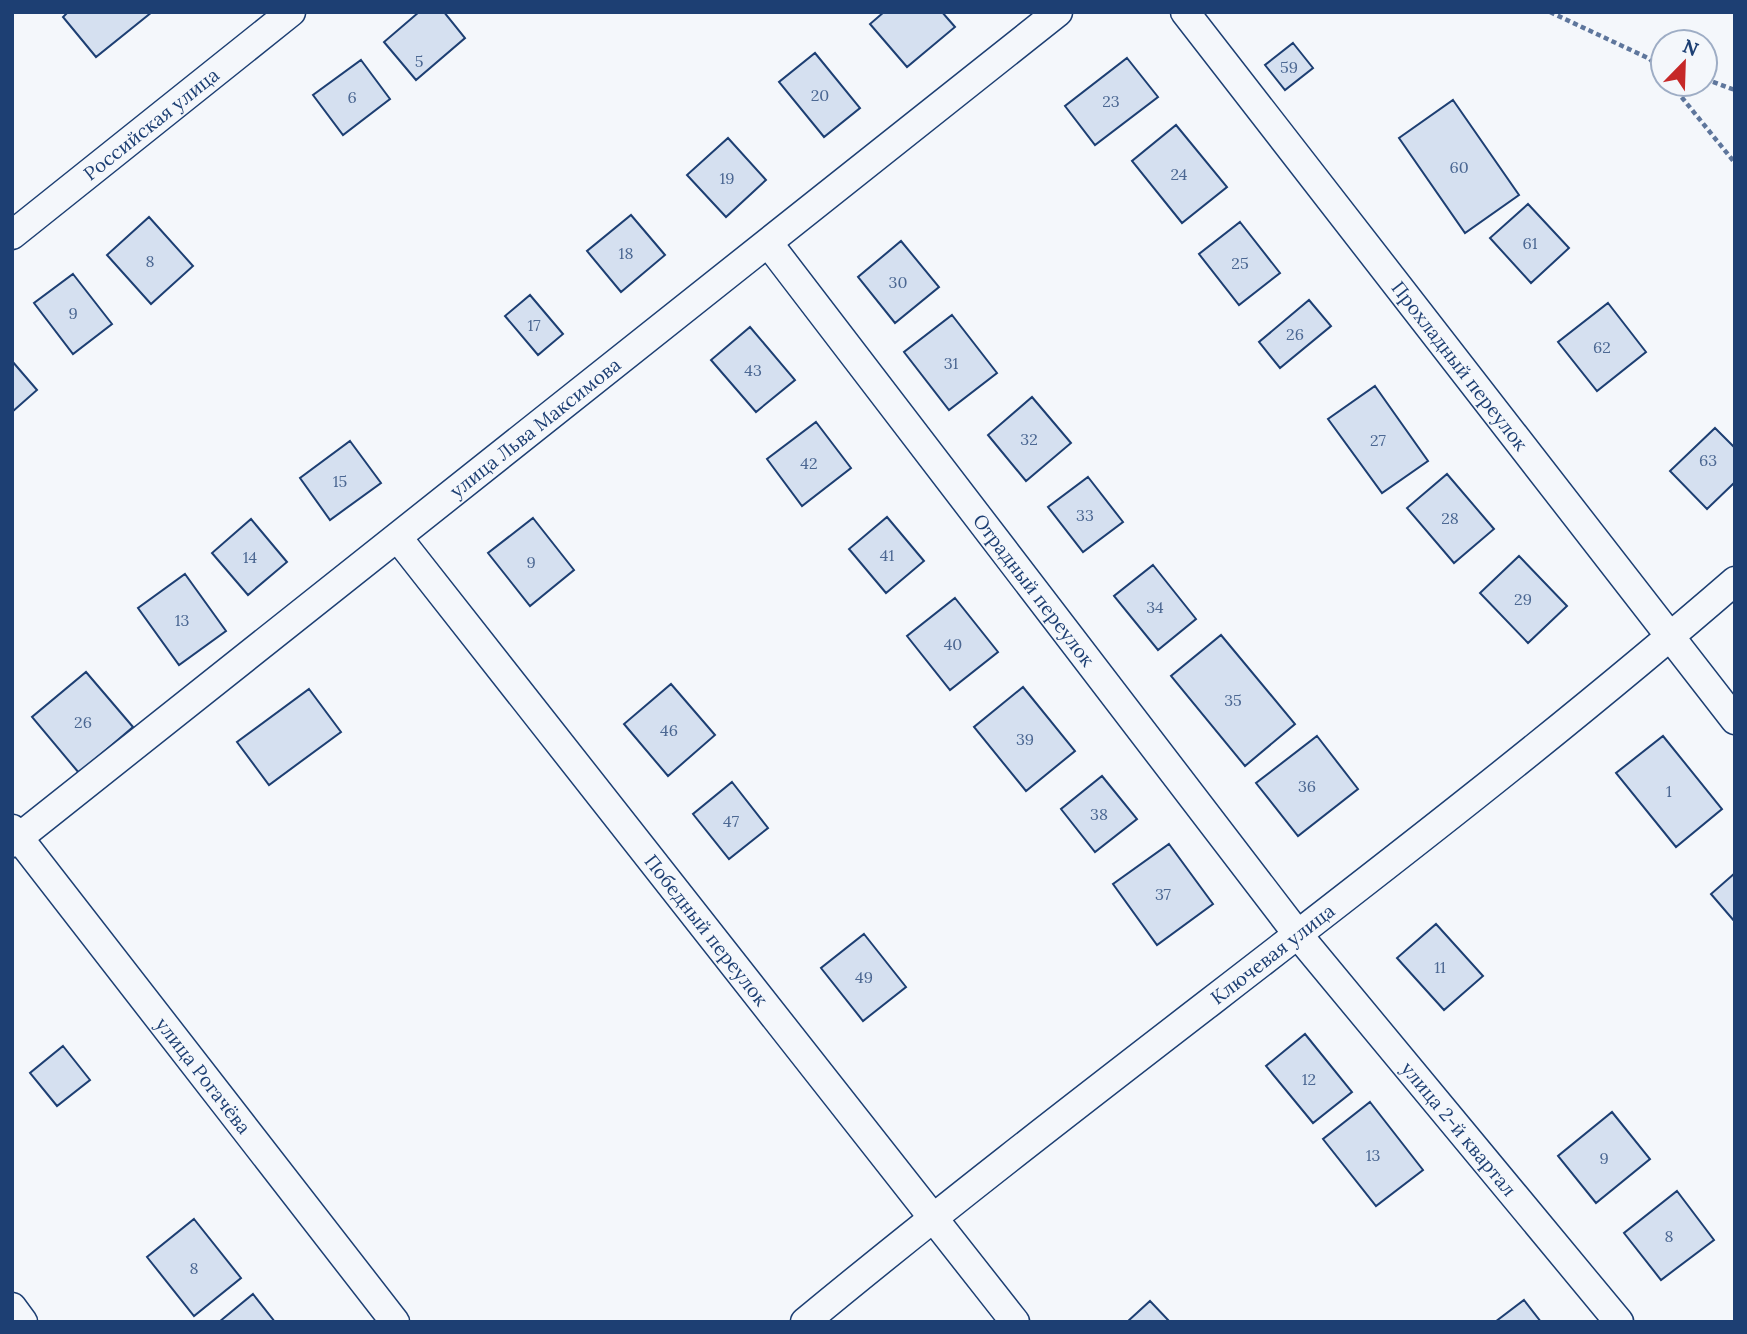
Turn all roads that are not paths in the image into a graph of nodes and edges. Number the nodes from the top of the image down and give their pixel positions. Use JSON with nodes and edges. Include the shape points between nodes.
{"nodes":[{"id":1,"x":291,"y":12,"type":"edge"},
{"id":2,"x":1058,"y":12,"type":"edge"},
{"id":3,"x":1185,"y":12,"type":"edge"},
{"id":4,"x":12,"y":235,"type":"edge"},
{"id":5,"x":769,"y":244,"type":"junction"},
{"id":6,"x":398,"y":538,"type":"junction"},
{"id":7,"x":1735,"y":581,"type":"edge"},
{"id":8,"x":1669,"y":638,"type":"junction"},
{"id":9,"x":1735,"y":720,"type":"edge"},
{"id":10,"x":15,"y":836,"type":"edge"},
{"id":11,"x":1299,"y":936,"type":"junction"},
{"id":12,"x":931,"y":1217,"type":"junction"},
{"id":13,"x":12,"y":1307,"type":"edge"},
{"id":14,"x":23,"y":1322,"type":"edge"},
{"id":15,"x":395,"y":1322,"type":"edge"},
{"id":16,"x":805,"y":1322,"type":"edge"},
{"id":17,"x":1015,"y":1322,"type":"edge"},
{"id":18,"x":1619,"y":1322,"type":"edge"}],
"edges":[{"from":1,"to":4,"type":"street","name":"Российская улица"},
{"from":2,"to":5,"type":"street","name":"улица Льва Максимова"},
{"from":3,"to":8,"type":"street","name":"Прохладный переулок"},
{"from":5,"to":6,"type":"street","name":"улица Льва Максимова"},
{"from":5,"to":11,"type":"street","name":"Отрадный переулок"},
{"from":6,"to":10,"type":"street","name":"улица Льва Максимова"},
{"from":6,"to":12,"type":"street","name":"Победный переулок"},
{"from":7,"to":8,"type":"street","name":"Ключевая улица"},
{"from":8,"to":9,"type":"street","name":"Прохладный переулок"},
{"from":8,"to":11,"type":"street","name":"Ключевая улица"},
{"from":10,"to":15,"type":"street","name":"улица Рогачёва"},
{"from":11,"to":12,"type":"street","name":"Ключевая улица"},
{"from":11,"to":18,"type":"street","name":"улица 2-й квартал"},
{"from":12,"to":16,"type":"street","name":"Ключевая улица"},
{"from":12,"to":17,"type":"street","name":"Победный переулок"},
{"from":13,"to":14,"type":"street"}]}
